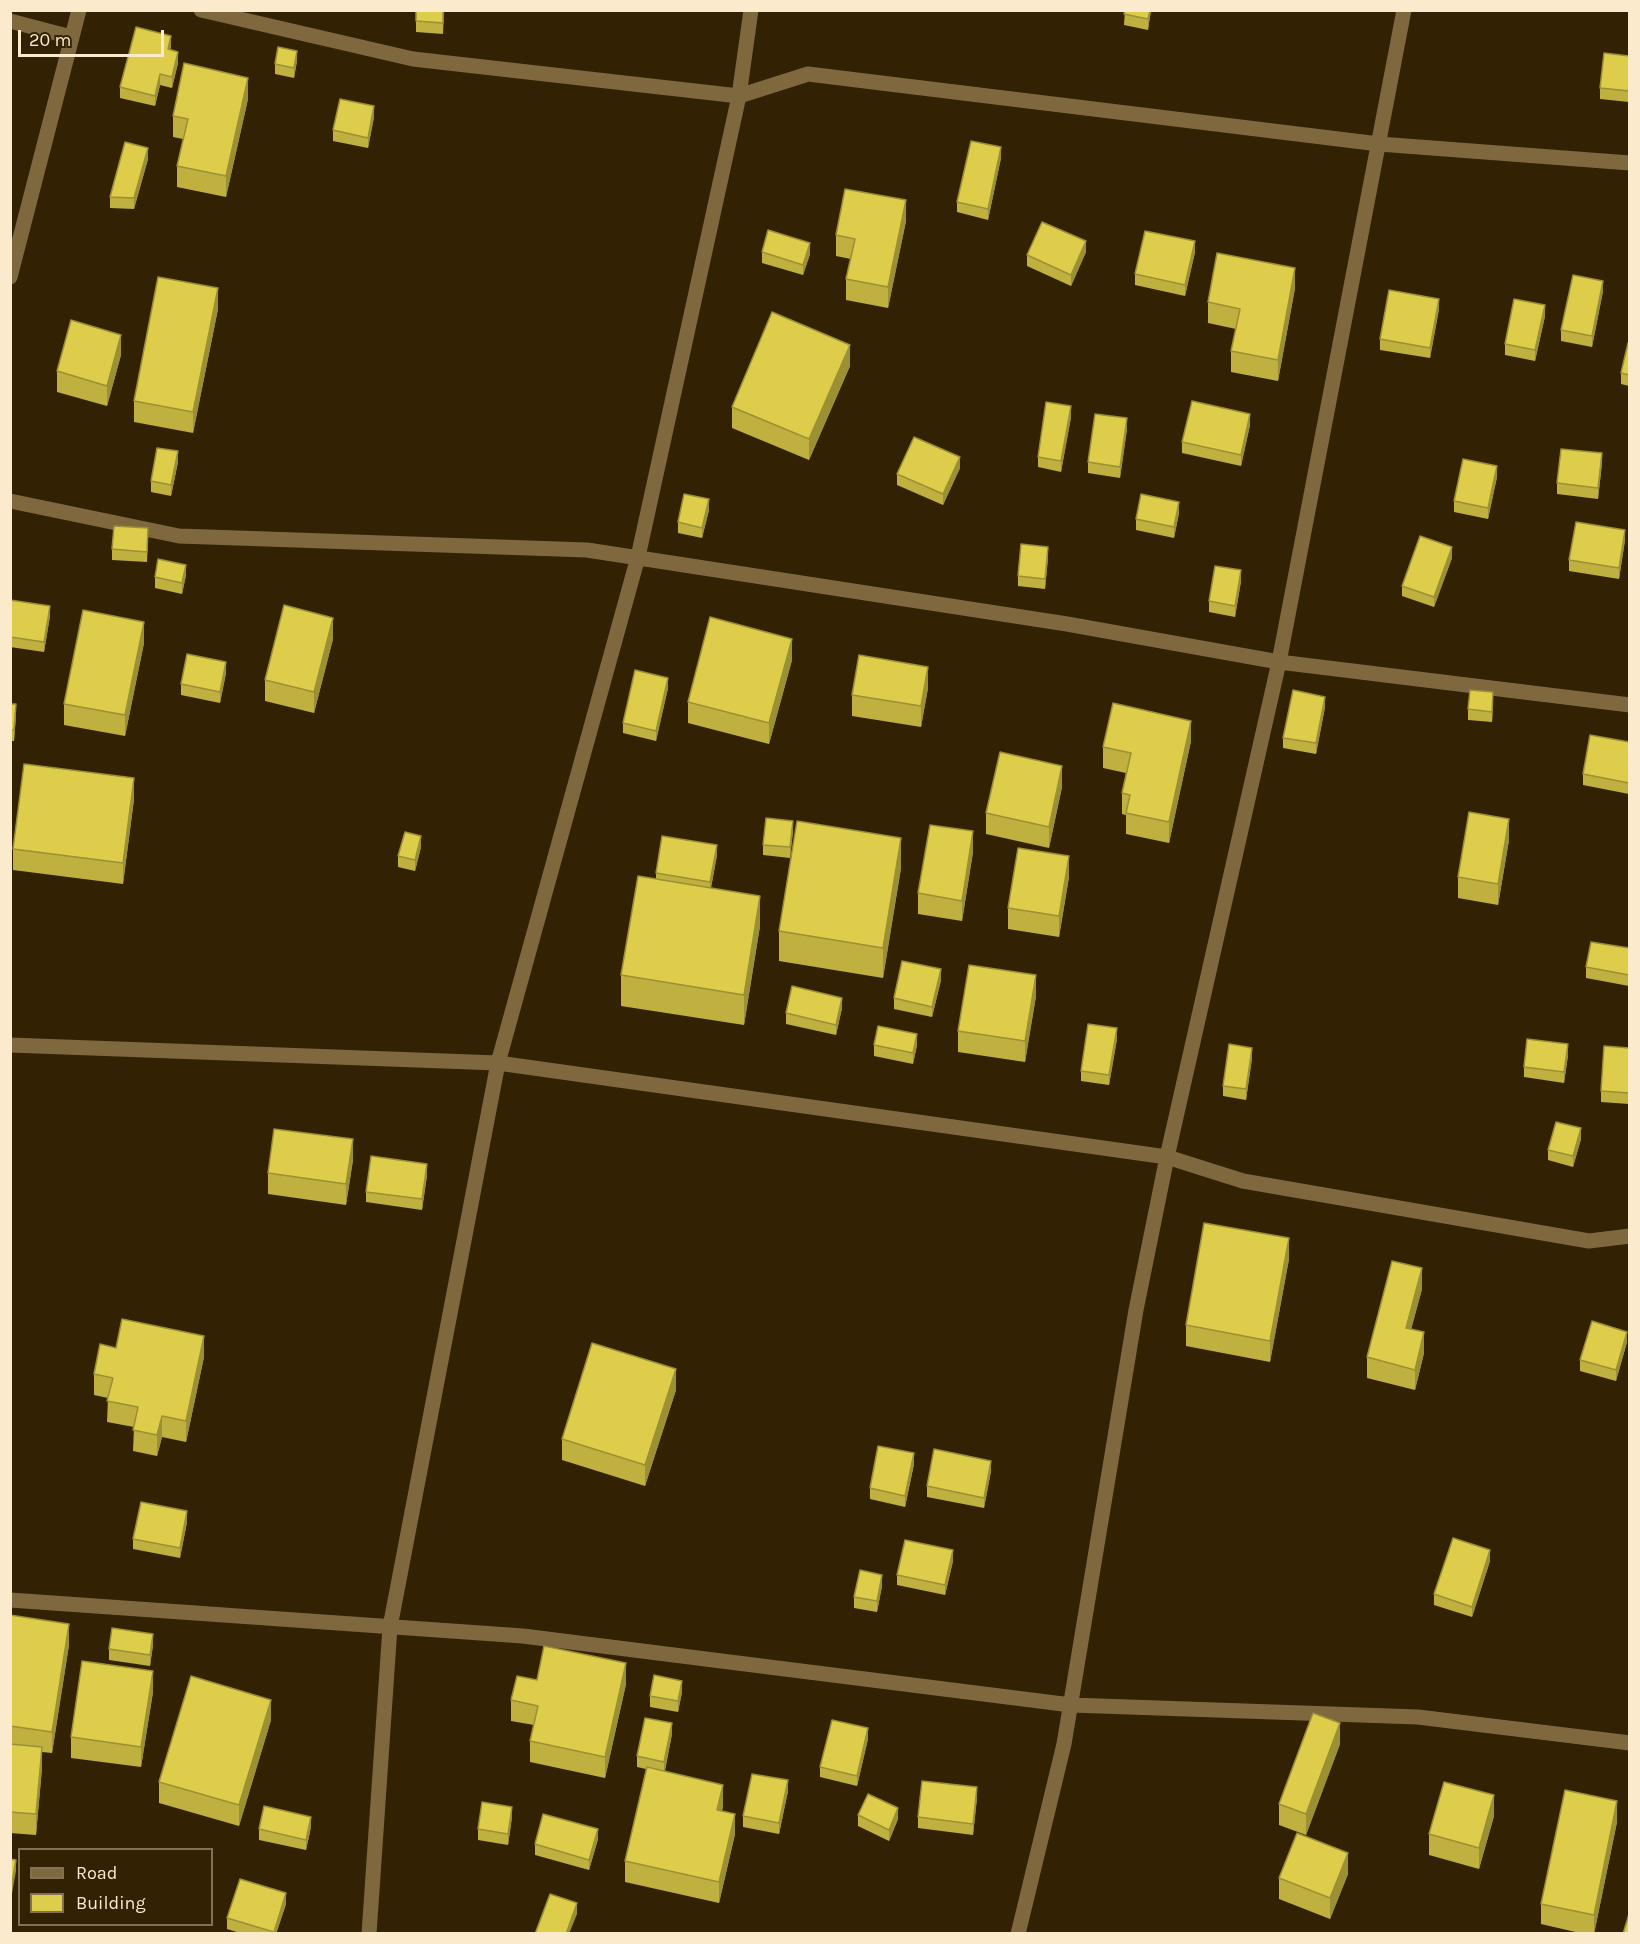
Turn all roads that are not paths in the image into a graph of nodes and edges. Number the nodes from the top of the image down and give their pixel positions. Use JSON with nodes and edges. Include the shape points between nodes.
{"nodes":[{"id":1,"x":79,"y":10,"type":"edge"},
{"id":2,"x":201,"y":10,"type":"edge"},
{"id":3,"x":751,"y":10,"type":"edge"},
{"id":4,"x":1404,"y":10,"type":"edge"},
{"id":5,"x":10,"y":21,"type":"edge"},
{"id":6,"x":72,"y":37,"type":"junction"},
{"id":7,"x":739,"y":96,"type":"junction"},
{"id":8,"x":1378,"y":144,"type":"junction"},
{"id":9,"x":1629,"y":163,"type":"edge"},
{"id":10,"x":10,"y":277,"type":"edge"},
{"id":11,"x":10,"y":501,"type":"edge"},
{"id":12,"x":638,"y":557,"type":"junction"},
{"id":13,"x":1279,"y":662,"type":"junction"},
{"id":14,"x":1629,"y":705,"type":"edge"},
{"id":15,"x":10,"y":1045,"type":"edge"},
{"id":16,"x":498,"y":1063,"type":"junction"},
{"id":17,"x":1167,"y":1157,"type":"junction"},
{"id":18,"x":1629,"y":1236,"type":"edge"},
{"id":19,"x":10,"y":1600,"type":"edge"},
{"id":20,"x":390,"y":1627,"type":"junction"},
{"id":21,"x":1071,"y":1705,"type":"junction"},
{"id":22,"x":1629,"y":1743,"type":"edge"},
{"id":23,"x":369,"y":1934,"type":"edge"},
{"id":24,"x":1018,"y":1934,"type":"edge"}],
"edges":[{"from":1,"to":6,"type":"street"},
{"from":2,"to":7,"type":"street","via":[[413,59]]},
{"from":3,"to":7,"type":"street"},
{"from":4,"to":8,"type":"street"},
{"from":5,"to":6,"type":"street"},
{"from":6,"to":10,"type":"street"},
{"from":7,"to":8,"type":"street","via":[[808,74]]},
{"from":7,"to":12,"type":"street"},
{"from":8,"to":9,"type":"street"},
{"from":8,"to":13,"type":"street"},
{"from":11,"to":12,"type":"street","via":[[179,536],[587,550]]},
{"from":12,"to":13,"type":"street","via":[[1067,624]]},
{"from":12,"to":16,"type":"street"},
{"from":13,"to":14,"type":"street"},
{"from":13,"to":17,"type":"street"},
{"from":15,"to":16,"type":"street"},
{"from":16,"to":17,"type":"street"},
{"from":16,"to":20,"type":"street"},
{"from":17,"to":18,"type":"street","via":[[1243,1181],[1589,1241]]},
{"from":17,"to":21,"type":"street","via":[[1136,1310]]},
{"from":19,"to":20,"type":"street"},
{"from":20,"to":21,"type":"street","via":[[523,1636]]},
{"from":20,"to":23,"type":"street"},
{"from":21,"to":22,"type":"street","via":[[1418,1717]]},
{"from":21,"to":24,"type":"street"}]}
